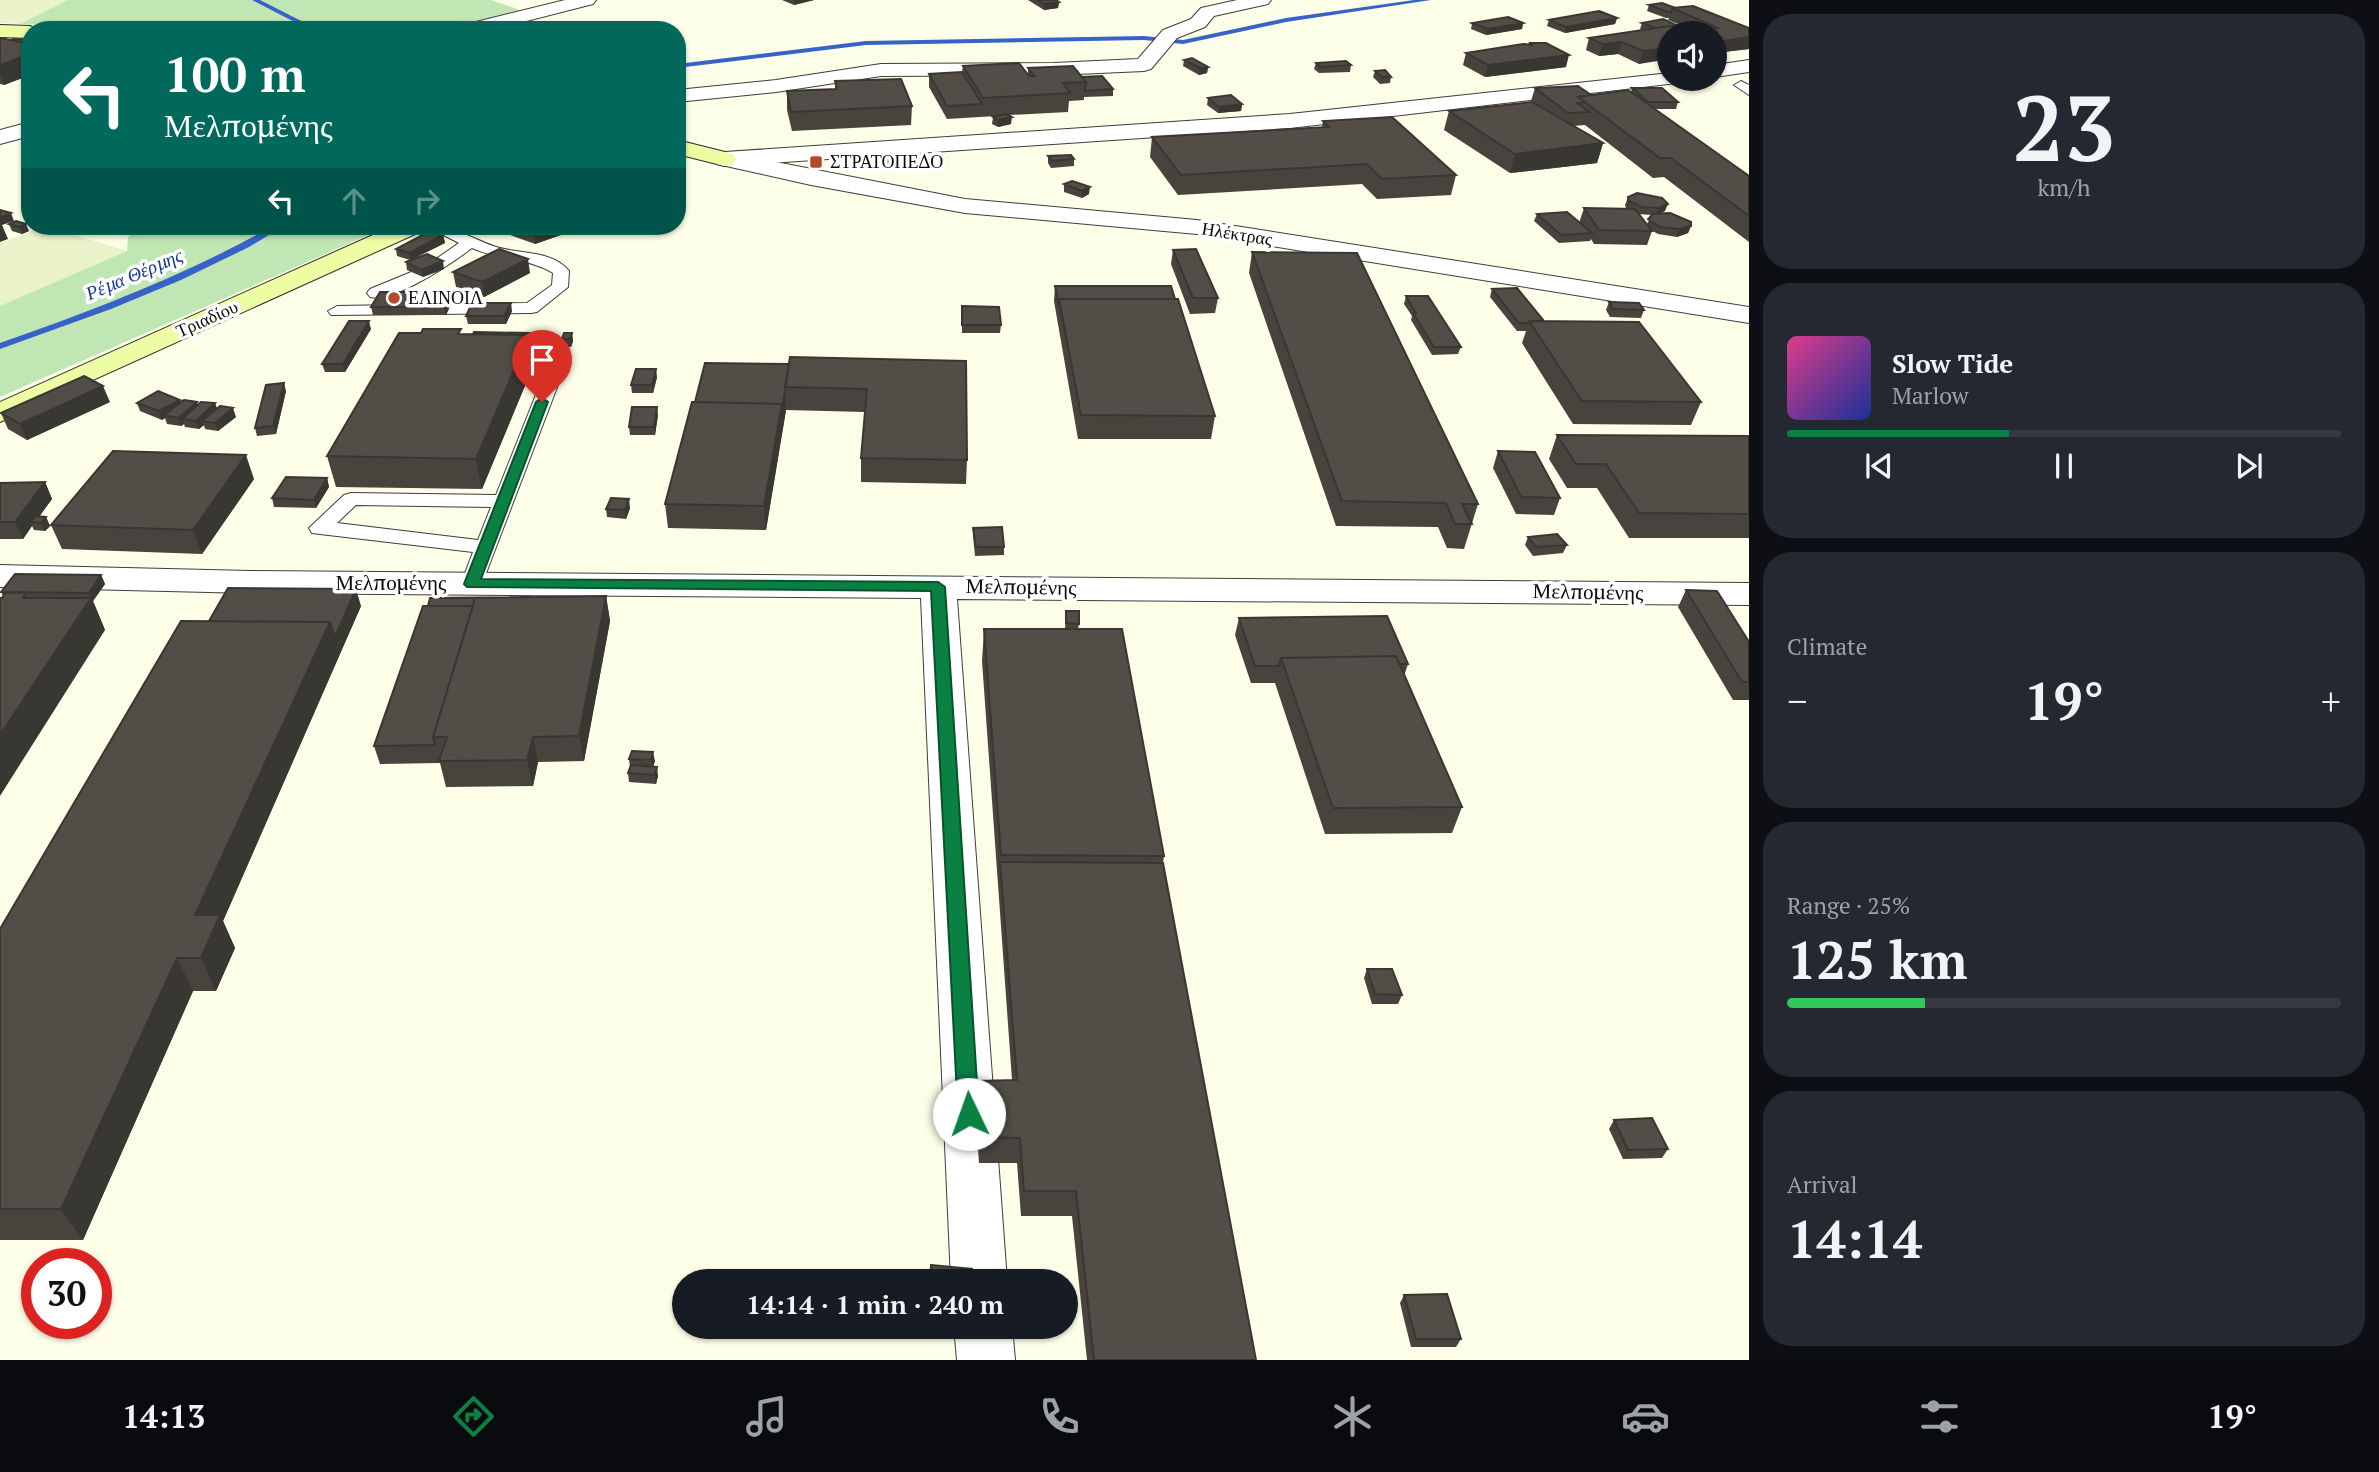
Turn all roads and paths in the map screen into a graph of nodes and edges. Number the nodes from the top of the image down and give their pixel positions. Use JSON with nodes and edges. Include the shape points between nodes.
{"nodes":[{"id":1,"x":506,"y":0,"type":"edge"},
{"id":2,"x":587,"y":0,"type":"edge"},
{"id":3,"x":1262,"y":0,"type":"edge"},
{"id":4,"x":540,"y":12,"type":"junction"},
{"id":5,"x":504,"y":21,"type":"edge"},
{"id":6,"x":0,"y":31,"type":"edge"},
{"id":7,"x":21,"y":32,"type":"edge"},
{"id":8,"x":21,"y":34,"type":"edge"},
{"id":9,"x":0,"y":39,"type":"edge"},
{"id":10,"x":1749,"y":66,"type":"edge"},
{"id":11,"x":1727,"y":69,"type":"edge"},
{"id":12,"x":1657,"y":80,"type":"edge"},
{"id":13,"x":1577,"y":88,"type":"junction"},
{"id":14,"x":686,"y":95,"type":"edge"},
{"id":15,"x":1615,"y":103,"type":"edge"},
{"id":16,"x":21,"y":131,"type":"edge"},
{"id":17,"x":0,"y":137,"type":"edge"},
{"id":18,"x":686,"y":149,"type":"edge"},
{"id":19,"x":725,"y":159,"type":"junction"},
{"id":20,"x":686,"y":162,"type":"edge"},
{"id":21,"x":393,"y":235,"type":"edge"},
{"id":22,"x":454,"y":235,"type":"edge"},
{"id":23,"x":470,"y":242,"type":"junction"},
{"id":24,"x":376,"y":293,"type":"edge"},
{"id":25,"x":337,"y":311,"type":"dead end"},
{"id":26,"x":1749,"y":315,"type":"edge"},
{"id":27,"x":552,"y":377,"type":"dead end"},
{"id":28,"x":0,"y":412,"type":"edge"},
{"id":29,"x":504,"y":502,"type":"junction"},
{"id":30,"x":486,"y":547,"type":"junction"},
{"id":31,"x":0,"y":576,"type":"edge"},
{"id":32,"x":472,"y":584,"type":"junction"},
{"id":33,"x":938,"y":587,"type":"junction"},
{"id":34,"x":1749,"y":594,"type":"edge"},
{"id":35,"x":978,"y":1269,"type":"edge"},
{"id":36,"x":984,"y":1339,"type":"edge"},
{"id":37,"x":986,"y":1360,"type":"edge"}],
"edges":[{"from":1,"to":4,"type":"street"},
{"from":2,"to":4,"type":"street"},
{"from":3,"to":14,"type":"street","via":[[1209,12],[1166,40],[1144,65],[881,70]]},
{"from":4,"to":5,"type":"street"},
{"from":6,"to":7,"type":"main road"},
{"from":8,"to":9,"type":"street"},
{"from":10,"to":11,"type":"street"},
{"from":12,"to":13,"type":"street"},
{"from":13,"to":15,"type":"lane"},
{"from":13,"to":19,"type":"street","via":[[1290,121]]},
{"from":16,"to":17,"type":"street"},
{"from":18,"to":19,"type":"main road"},
{"from":19,"to":20,"type":"main road"},
{"from":19,"to":26,"type":"street","name":"Ηλέκτρας","via":[[965,206],[1197,227]]},
{"from":21,"to":28,"type":"main road","name":"Τριαδίου"},
{"from":22,"to":23,"type":"lane"},
{"from":23,"to":24,"type":"lane","via":[[432,270]]},
{"from":23,"to":25,"type":"lane","via":[[491,251],[545,261],[561,271],[560,288],[531,308]]},
{"from":27,"to":29,"type":"lane"},
{"from":29,"to":30,"type":"lane"},
{"from":29,"to":30,"type":"lane","via":[[351,499],[320,528]]},
{"from":30,"to":32,"type":"lane"},
{"from":31,"to":32,"type":"street","name":"Μελπομένης"},
{"from":32,"to":33,"type":"street","name":"Μελπομένης"},
{"from":33,"to":34,"type":"street","name":"Μελπομένης"},
{"from":33,"to":35,"type":"street"},
{"from":36,"to":37,"type":"street"}]}
